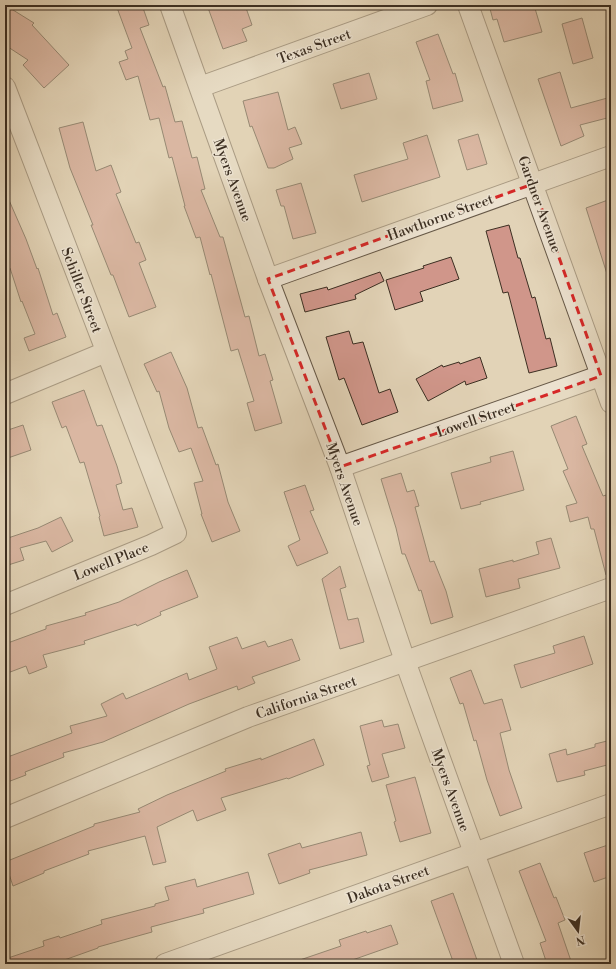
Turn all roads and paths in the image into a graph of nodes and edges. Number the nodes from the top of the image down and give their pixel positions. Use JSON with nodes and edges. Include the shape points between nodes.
{"nodes":[{"id":1,"x":170,"y":5,"type":"edge"},
{"id":2,"x":427,"y":5,"type":"edge"},
{"id":3,"x":468,"y":5,"type":"edge"},
{"id":4,"x":5,"y":87,"type":"edge"},
{"id":5,"x":200,"y":87,"type":"junction"},
{"id":6,"x":611,"y":156,"type":"edge"},
{"id":7,"x":532,"y":184,"type":"junction"},
{"id":8,"x":268,"y":279,"type":"junction"},
{"id":9,"x":106,"y":352,"type":"junction"},
{"id":10,"x":606,"y":374,"type":"edge"},
{"id":11,"x":5,"y":394,"type":"edge"},
{"id":12,"x":611,"y":403,"type":"edge"},
{"id":13,"x":340,"y":467,"type":"junction"},
{"id":14,"x":160,"y":492,"type":"joint"},
{"id":15,"x":611,"y":588,"type":"edge"},
{"id":16,"x":5,"y":605,"type":"edge"},
{"id":17,"x":406,"y":661,"type":"junction"},
{"id":18,"x":611,"y":804,"type":"edge"},
{"id":19,"x":5,"y":818,"type":"edge"},
{"id":20,"x":474,"y":853,"type":"junction"},
{"id":21,"x":165,"y":964,"type":"edge"},
{"id":22,"x":514,"y":964,"type":"edge"}],
"edges":[{"from":1,"to":5,"type":"street","name":"Myers Avenue"},
{"from":2,"to":5,"type":"street","name":"Texas Street"},
{"from":3,"to":7,"type":"street","name":"Gardner Avenue"},
{"from":4,"to":9,"type":"street","name":"Schiller Street"},
{"from":5,"to":8,"type":"street","name":"Myers Avenue"},
{"from":6,"to":7,"type":"street","name":"Hawthorne Street"},
{"from":7,"to":8,"type":"street","name":"Hawthorne Street"},
{"from":7,"to":10,"type":"street","name":"Gardner Avenue"},
{"from":8,"to":13,"type":"street","name":"Myers Avenue"},
{"from":9,"to":11,"type":"street"},
{"from":9,"to":14,"type":"street","name":"Schiller Street"},
{"from":10,"to":12,"type":"street","name":"Gardner Avenue"},
{"from":10,"to":13,"type":"street","name":"Lowell Street"},
{"from":13,"to":17,"type":"street","name":"Myers Avenue"},
{"from":14,"to":16,"type":"street","name":"Lowell Place","via":[[176,533]]},
{"from":15,"to":17,"type":"street","name":"California Street"},
{"from":17,"to":19,"type":"street","name":"California Street","via":[[248,717]]},
{"from":17,"to":20,"type":"street","name":"Myers Avenue"},
{"from":18,"to":20,"type":"street","name":"Dakota Street"},
{"from":20,"to":21,"type":"street","name":"Dakota Street"},
{"from":20,"to":22,"type":"street","name":"Myers Avenue"}]}
